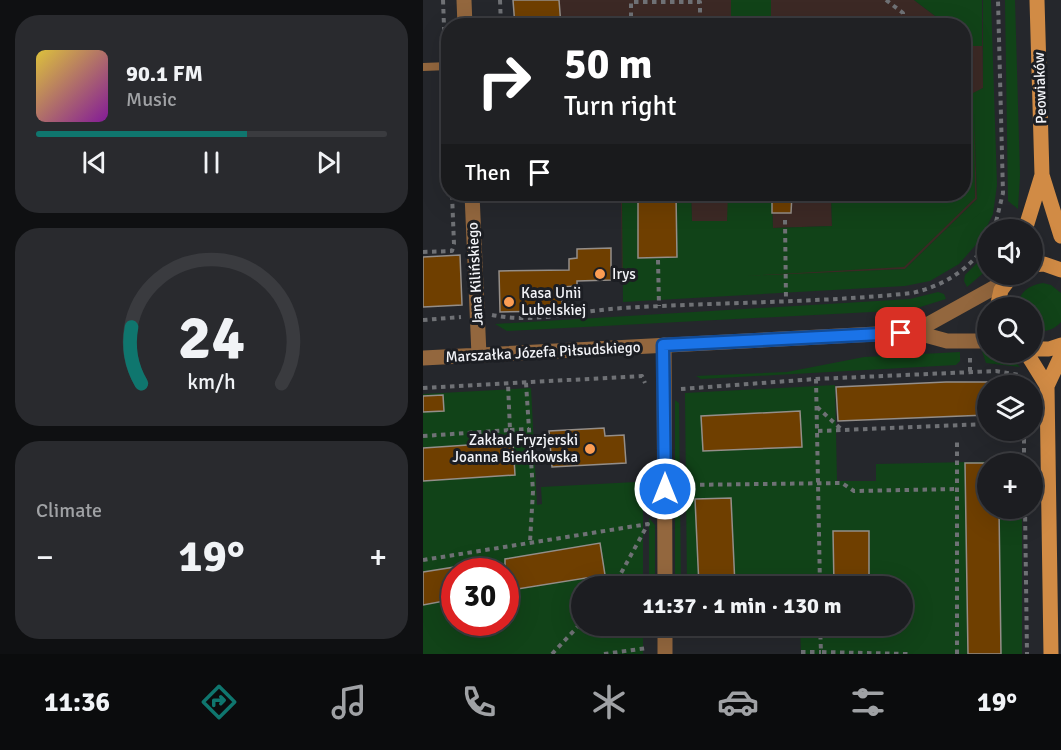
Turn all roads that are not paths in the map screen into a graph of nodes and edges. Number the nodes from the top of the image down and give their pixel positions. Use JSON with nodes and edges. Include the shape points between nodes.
{"nodes":[{"id":1,"x":464,"y":0,"type":"edge"},
{"id":2,"x":1037,"y":0,"type":"edge"},
{"id":3,"x":465,"y":18,"type":"edge"},
{"id":4,"x":441,"y":66,"type":"edge"},
{"id":5,"x":423,"y":67,"type":"edge"},
{"id":6,"x":1042,"y":175,"type":"junction"},
{"id":7,"x":472,"y":201,"type":"edge"},
{"id":8,"x":1028,"y":219,"type":"edge"},
{"id":9,"x":1061,"y":237,"type":"edge"},
{"id":10,"x":1043,"y":264,"type":"edge"},
{"id":11,"x":1061,"y":270,"type":"edge"},
{"id":12,"x":995,"y":285,"type":"edge"},
{"id":13,"x":914,"y":332,"type":"junction"},
{"id":14,"x":977,"y":341,"type":"edge"},
{"id":15,"x":663,"y":345,"type":"junction"},
{"id":16,"x":1061,"y":345,"type":"edge"},
{"id":17,"x":1043,"y":349,"type":"edge"},
{"id":18,"x":479,"y":355,"type":"junction"},
{"id":19,"x":1061,"y":356,"type":"edge"},
{"id":20,"x":423,"y":358,"type":"edge"},
{"id":21,"x":1033,"y":363,"type":"edge"},
{"id":22,"x":1047,"y":386,"type":"junction"},
{"id":23,"x":665,"y":576,"type":"edge"},
{"id":24,"x":665,"y":636,"type":"edge"},
{"id":25,"x":665,"y":654,"type":"edge"},
{"id":26,"x":1051,"y":654,"type":"edge"}],
"edges":[{"from":1,"to":3,"type":"street"},
{"from":2,"to":6,"type":"main road","name":"Peowiaków"},
{"from":4,"to":5,"type":"lane"},
{"from":6,"to":8,"type":"main road","name":"Peowiaków"},
{"from":6,"to":9,"type":"main road","name":"Peowiaków"},
{"from":7,"to":18,"type":"street","name":"Jana Kilińskiego"},
{"from":10,"to":11,"type":"main road"},
{"from":12,"to":13,"type":"street","name":"Marszałka Józefa Piłsudskiego"},
{"from":13,"to":14,"type":"street","name":"Marszałka Józefa Piłsudskiego","via":[[948,341]]},
{"from":13,"to":15,"type":"street","name":"Marszałka Józefa Piłsudskiego"},
{"from":15,"to":18,"type":"street","name":"Marszałka Józefa Piłsudskiego"},
{"from":15,"to":23,"type":"street"},
{"from":16,"to":17,"type":"main road"},
{"from":18,"to":20,"type":"street","name":"Marszałka Józefa Piłsudskiego"},
{"from":19,"to":22,"type":"main road"},
{"from":21,"to":22,"type":"main road"},
{"from":22,"to":26,"type":"main road"},
{"from":24,"to":25,"type":"street"}]}
